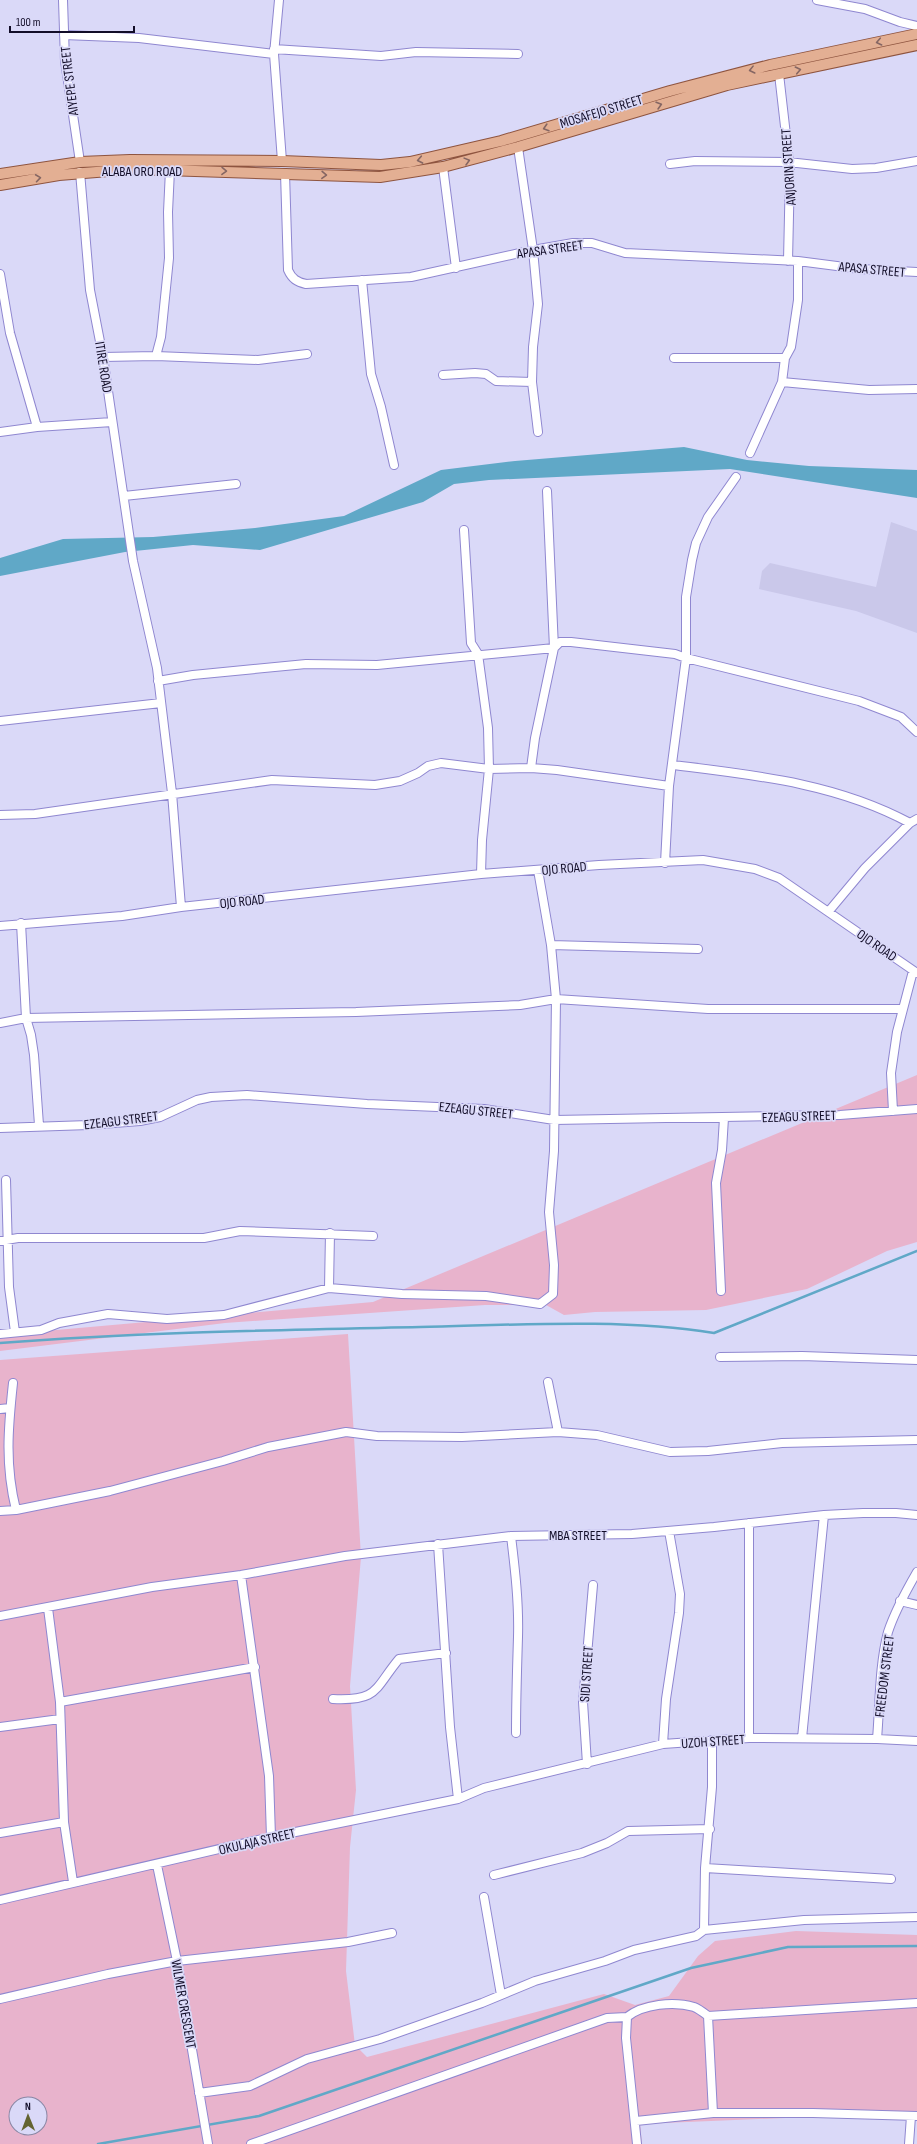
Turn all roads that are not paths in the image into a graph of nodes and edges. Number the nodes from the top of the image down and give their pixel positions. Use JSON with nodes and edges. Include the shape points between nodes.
{"nodes":[{"id":1,"x":63,"y":0,"type":"edge"},
{"id":2,"x":279,"y":0,"type":"edge"},
{"id":3,"x":817,"y":0,"type":"edge"},
{"id":4,"x":917,"y":26,"type":"edge"},
{"id":5,"x":917,"y":34,"type":"edge"},
{"id":6,"x":64,"y":35,"type":"junction"},
{"id":7,"x":917,"y":45,"type":"edge"},
{"id":8,"x":274,"y":51,"type":"junction"},
{"id":9,"x":518,"y":54,"type":"dead end"},
{"id":10,"x":814,"y":55,"type":"junction"},
{"id":11,"x":818,"y":66,"type":"junction"},
{"id":12,"x":779,"y":74,"type":"junction"},
{"id":13,"x":518,"y":147,"type":"junction"},
{"id":14,"x":282,"y":161,"type":"junction"},
{"id":15,"x":917,"y":161,"type":"edge"},
{"id":16,"x":80,"y":162,"type":"junction"},
{"id":17,"x":788,"y":162,"type":"junction"},
{"id":18,"x":670,"y":164,"type":"dead end"},
{"id":19,"x":201,"y":166,"type":"junction"},
{"id":20,"x":443,"y":167,"type":"junction"},
{"id":21,"x":170,"y":170,"type":"junction"},
{"id":22,"x":80,"y":172,"type":"junction"},
{"id":23,"x":285,"y":173,"type":"junction"},
{"id":24,"x":0,"y":174,"type":"edge"},
{"id":25,"x":0,"y":185,"type":"edge"},
{"id":26,"x":533,"y":250,"type":"junction"},
{"id":27,"x":788,"y":261,"type":"junction"},
{"id":28,"x":798,"y":261,"type":"junction"},
{"id":29,"x":456,"y":268,"type":"junction"},
{"id":30,"x":917,"y":272,"type":"edge"},
{"id":31,"x":0,"y":274,"type":"edge"},
{"id":32,"x":362,"y":280,"type":"junction"},
{"id":33,"x":306,"y":354,"type":"dead end"},
{"id":34,"x":156,"y":356,"type":"junction"},
{"id":35,"x":103,"y":357,"type":"junction"},
{"id":36,"x":674,"y":358,"type":"dead end"},
{"id":37,"x":785,"y":358,"type":"junction"},
{"id":38,"x":443,"y":375,"type":"dead end"},
{"id":39,"x":532,"y":382,"type":"junction"},
{"id":40,"x":782,"y":382,"type":"junction"},
{"id":41,"x":917,"y":388,"type":"edge"},
{"id":42,"x":112,"y":422,"type":"junction"},
{"id":43,"x":37,"y":427,"type":"junction"},
{"id":44,"x":0,"y":432,"type":"edge"},
{"id":45,"x":538,"y":432,"type":"dead end"},
{"id":46,"x":750,"y":453,"type":"dead end"},
{"id":47,"x":394,"y":464,"type":"dead end"},
{"id":48,"x":736,"y":477,"type":"dead end"},
{"id":49,"x":236,"y":484,"type":"dead end"},
{"id":50,"x":547,"y":491,"type":"dead end"},
{"id":51,"x":124,"y":496,"type":"junction"},
{"id":52,"x":464,"y":530,"type":"dead end"},
{"id":53,"x":554,"y":648,"type":"junction"},
{"id":54,"x":478,"y":654,"type":"junction"},
{"id":55,"x":686,"y":658,"type":"junction"},
{"id":56,"x":158,"y":681,"type":"junction"},
{"id":57,"x":161,"y":703,"type":"junction"},
{"id":58,"x":0,"y":721,"type":"edge"},
{"id":59,"x":917,"y":732,"type":"edge"},
{"id":60,"x":673,"y":765,"type":"junction"},
{"id":61,"x":531,"y":768,"type":"junction"},
{"id":62,"x":489,"y":769,"type":"junction"},
{"id":63,"x":669,"y":786,"type":"junction"},
{"id":64,"x":172,"y":793,"type":"junction"},
{"id":65,"x":0,"y":815,"type":"edge"},
{"id":66,"x":913,"y":821,"type":"edge"},
{"id":67,"x":665,"y":863,"type":"junction"},
{"id":68,"x":538,"y":870,"type":"junction"},
{"id":69,"x":481,"y":874,"type":"junction"},
{"id":70,"x":181,"y":908,"type":"junction"},
{"id":71,"x":829,"y":911,"type":"junction"},
{"id":72,"x":22,"y":924,"type":"junction"},
{"id":73,"x":0,"y":926,"type":"edge"},
{"id":74,"x":551,"y":945,"type":"junction"},
{"id":75,"x":698,"y":949,"type":"dead end"},
{"id":76,"x":915,"y":972,"type":"edge"},
{"id":77,"x":556,"y":999,"type":"junction"},
{"id":78,"x":903,"y":1009,"type":"junction"},
{"id":79,"x":26,"y":1018,"type":"junction"},
{"id":80,"x":0,"y":1023,"type":"edge"},
{"id":81,"x":917,"y":1109,"type":"edge"},
{"id":82,"x":893,"y":1110,"type":"junction"},
{"id":83,"x":724,"y":1118,"type":"junction"},
{"id":84,"x":554,"y":1120,"type":"junction"},
{"id":85,"x":39,"y":1125,"type":"junction"},
{"id":86,"x":0,"y":1128,"type":"edge"},
{"id":87,"x":6,"y":1180,"type":"dead end"},
{"id":88,"x":330,"y":1233,"type":"junction"},
{"id":89,"x":373,"y":1236,"type":"dead end"},
{"id":90,"x":4,"y":1240,"type":"edge"},
{"id":91,"x":329,"y":1288,"type":"junction"},
{"id":92,"x":721,"y":1291,"type":"dead end"},
{"id":93,"x":15,"y":1332,"type":"junction"},
{"id":94,"x":0,"y":1334,"type":"edge"},
{"id":95,"x":720,"y":1357,"type":"dead end"},
{"id":96,"x":917,"y":1360,"type":"edge"},
{"id":97,"x":548,"y":1382,"type":"dead end"},
{"id":98,"x":13,"y":1384,"type":"dead end"},
{"id":99,"x":10,"y":1408,"type":"junction"},
{"id":100,"x":0,"y":1409,"type":"edge"},
{"id":101,"x":558,"y":1432,"type":"junction"},
{"id":102,"x":917,"y":1440,"type":"edge"},
{"id":103,"x":16,"y":1510,"type":"junction"},
{"id":104,"x":0,"y":1511,"type":"edge"},
{"id":105,"x":824,"y":1515,"type":"junction"},
{"id":106,"x":917,"y":1515,"type":"edge"},
{"id":107,"x":749,"y":1523,"type":"junction"},
{"id":108,"x":669,"y":1531,"type":"junction"},
{"id":109,"x":511,"y":1536,"type":"junction"},
{"id":110,"x":438,"y":1544,"type":"junction"},
{"id":111,"x":917,"y":1572,"type":"edge"},
{"id":112,"x":241,"y":1575,"type":"junction"},
{"id":113,"x":593,"y":1585,"type":"dead end"},
{"id":114,"x":900,"y":1601,"type":"junction"},
{"id":115,"x":917,"y":1605,"type":"edge"},
{"id":116,"x":48,"y":1608,"type":"junction"},
{"id":117,"x":0,"y":1616,"type":"edge"},
{"id":118,"x":446,"y":1653,"type":"junction"},
{"id":119,"x":255,"y":1667,"type":"junction"},
{"id":120,"x":333,"y":1699,"type":"dead end"},
{"id":121,"x":60,"y":1702,"type":"junction"},
{"id":122,"x":60,"y":1719,"type":"junction"},
{"id":123,"x":0,"y":1727,"type":"edge"},
{"id":124,"x":516,"y":1733,"type":"dead end"},
{"id":125,"x":749,"y":1738,"type":"junction"},
{"id":126,"x":802,"y":1738,"type":"junction"},
{"id":127,"x":877,"y":1739,"type":"junction"},
{"id":128,"x":712,"y":1740,"type":"junction"},
{"id":129,"x":917,"y":1741,"type":"edge"},
{"id":130,"x":663,"y":1744,"type":"junction"},
{"id":131,"x":587,"y":1764,"type":"junction"},
{"id":132,"x":513,"y":1782,"type":"joint"},
{"id":133,"x":458,"y":1799,"type":"junction"},
{"id":134,"x":64,"y":1822,"type":"junction"},
{"id":135,"x":710,"y":1828,"type":"junction"},
{"id":136,"x":0,"y":1833,"type":"edge"},
{"id":137,"x":271,"y":1837,"type":"junction"},
{"id":138,"x":157,"y":1865,"type":"junction"},
{"id":139,"x":705,"y":1868,"type":"junction"},
{"id":140,"x":494,"y":1875,"type":"dead end"},
{"id":141,"x":891,"y":1879,"type":"dead end"},
{"id":142,"x":73,"y":1882,"type":"junction"},
{"id":143,"x":484,"y":1897,"type":"dead end"},
{"id":144,"x":0,"y":1900,"type":"edge"},
{"id":145,"x":917,"y":1917,"type":"edge"},
{"id":146,"x":704,"y":1930,"type":"junction"},
{"id":147,"x":392,"y":1933,"type":"dead end"},
{"id":148,"x":176,"y":1961,"type":"junction"},
{"id":149,"x":501,"y":1995,"type":"junction"},
{"id":150,"x":0,"y":1999,"type":"edge"},
{"id":151,"x":917,"y":2003,"type":"edge"},
{"id":152,"x":708,"y":2016,"type":"junction"},
{"id":153,"x":627,"y":2017,"type":"junction"},
{"id":154,"x":199,"y":2095,"type":"junction"},
{"id":155,"x":713,"y":2113,"type":"junction"},
{"id":156,"x":914,"y":2116,"type":"edge"},
{"id":157,"x":636,"y":2121,"type":"junction"},
{"id":158,"x":208,"y":2144,"type":"edge"},
{"id":159,"x":251,"y":2144,"type":"edge"},
{"id":160,"x":637,"y":2144,"type":"edge"},
{"id":161,"x":909,"y":2144,"type":"edge"}],
"edges":[{"from":1,"to":6,"type":"street","name":"AIYEPE STREET"},
{"from":2,"to":8,"type":"street"},
{"from":3,"to":4,"type":"street","via":[[865,9]]},
{"from":5,"to":10,"type":"main road","name":"MOSAFEJO STREET","one_way":true},
{"from":6,"to":8,"type":"street","via":[[139,38]]},
{"from":6,"to":16,"type":"street","name":"AIYEPE STREET"},
{"from":7,"to":11,"type":"main road","name":"MOSAFEJO STREET"},
{"from":8,"to":9,"type":"street","via":[[381,56],[416,52]]},
{"from":8,"to":14,"type":"street"},
{"from":10,"to":11,"type":"main road"},
{"from":10,"to":14,"type":"main road","name":"MOSAFEJO STREET","one_way":true,"via":[[670,91],[501,141],[438,156],[381,165]]},
{"from":12,"to":11,"type":"main road","name":"MOSAFEJO STREET","one_way":true},
{"from":13,"to":12,"type":"main road","name":"MOSAFEJO STREET","one_way":true,"via":[[726,85]]},
{"from":12,"to":17,"type":"street","name":"ANJORIN STREET"},
{"from":20,"to":13,"type":"main road","name":"MOSAFEJO STREET","one_way":true},
{"from":13,"to":26,"type":"street"},
{"from":14,"to":19,"type":"main road","name":"ALABA ORO ROAD"},
{"from":15,"to":17,"type":"street","via":[[852,169]]},
{"from":16,"to":19,"type":"main road","name":"ALABA ORO ROAD","via":[[130,160]]},
{"from":16,"to":24,"type":"main road","name":"ALABA ORO ROAD"},
{"from":17,"to":18,"type":"street","via":[[695,161]]},
{"from":17,"to":27,"type":"street","name":"ANJORIN STREET","via":[[791,202]]},
{"from":19,"to":21,"type":"main road","name":"ALABA ORO ROAD"},
{"from":19,"to":23,"type":"main road","name":"ALABA ORO ROAD","one_way":true},
{"from":23,"to":20,"type":"main road","name":"MOSAFEJO STREET","one_way":true,"via":[[380,177]]},
{"from":20,"to":29,"type":"street"},
{"from":21,"to":22,"type":"main road","name":"ALABA ORO ROAD","via":[[134,168]]},
{"from":21,"to":34,"type":"street","via":[[169,258],[161,337]]},
{"from":25,"to":22,"type":"main road","name":"ALABA ORO ROAD","one_way":true},
{"from":22,"to":35,"type":"street","name":"ITIRE ROAD","via":[[90,290]]},
{"from":23,"to":32,"type":"street","name":"APASA STREET","via":[[288,270],[291,277],[306,284]]},
{"from":26,"to":27,"type":"street","name":"APASA STREET","via":[[573,243],[592,243],[625,253]]},
{"from":26,"to":29,"type":"street","name":"APASA STREET"},
{"from":26,"to":39,"type":"street","via":[[538,304]]},
{"from":27,"to":28,"type":"street","name":"APASA STREET"},
{"from":28,"to":30,"type":"street","name":"APASA STREET","via":[[860,269]]},
{"from":28,"to":37,"type":"street","via":[[798,300],[791,347]]},
{"from":29,"to":32,"type":"street","name":"APASA STREET","via":[[411,277]]},
{"from":31,"to":43,"type":"street","via":[[10,333]]},
{"from":32,"to":47,"type":"street","via":[[371,374]]},
{"from":33,"to":34,"type":"street","via":[[258,360]]},
{"from":34,"to":35,"type":"street"},
{"from":35,"to":42,"type":"street","name":"ITIRE ROAD"},
{"from":36,"to":37,"type":"street"},
{"from":37,"to":40,"type":"street"},
{"from":38,"to":39,"type":"street","via":[[475,373],[486,374],[496,381]]},
{"from":39,"to":45,"type":"street"},
{"from":40,"to":41,"type":"street","via":[[869,390]]},
{"from":40,"to":46,"type":"street"},
{"from":42,"to":43,"type":"street"},
{"from":42,"to":51,"type":"street","name":"ITIRE ROAD"},
{"from":43,"to":44,"type":"street"},
{"from":48,"to":55,"type":"street","via":[[708,517],[696,543],[686,597]]},
{"from":49,"to":51,"type":"street"},
{"from":50,"to":53,"type":"street"},
{"from":51,"to":56,"type":"street","name":"ITIRE ROAD","via":[[133,561]]},
{"from":52,"to":54,"type":"street","via":[[471,644]]},
{"from":53,"to":54,"type":"street"},
{"from":53,"to":55,"type":"street","via":[[560,642],[571,642],[675,654]]},
{"from":53,"to":61,"type":"street"},
{"from":54,"to":56,"type":"street","via":[[424,662],[376,665],[306,664],[192,675]]},
{"from":54,"to":62,"type":"street","via":[[488,728]]},
{"from":55,"to":59,"type":"street","via":[[860,700],[901,717]]},
{"from":55,"to":60,"type":"street"},
{"from":56,"to":57,"type":"street","name":"ITIRE ROAD"},
{"from":57,"to":58,"type":"street"},
{"from":57,"to":64,"type":"street","name":"ITIRE ROAD"},
{"from":60,"to":63,"type":"street"},
{"from":60,"to":66,"type":"street","via":[[772,778],[818,788],[859,799]]},
{"from":61,"to":62,"type":"street"},
{"from":61,"to":63,"type":"street"},
{"from":62,"to":64,"type":"street","via":[[441,763],[428,766],[400,781],[375,784],[272,780]]},
{"from":62,"to":69,"type":"street"},
{"from":63,"to":67,"type":"street"},
{"from":64,"to":65,"type":"street","via":[[48,812]]},
{"from":64,"to":70,"type":"street","name":"ITIRE ROAD"},
{"from":66,"to":71,"type":"street","via":[[865,868]]},
{"from":67,"to":68,"type":"street","name":"OJO ROAD"},
{"from":67,"to":71,"type":"street","name":"OJO ROAD","via":[[703,860],[755,869],[779,878]]},
{"from":68,"to":69,"type":"street","name":"OJO ROAD"},
{"from":68,"to":74,"type":"street"},
{"from":69,"to":70,"type":"street","name":"OJO ROAD"},
{"from":70,"to":72,"type":"street","name":"OJO ROAD","via":[[122,916]]},
{"from":71,"to":76,"type":"street","name":"OJO ROAD"},
{"from":72,"to":73,"type":"street","name":"OJO ROAD"},
{"from":72,"to":79,"type":"street"},
{"from":74,"to":75,"type":"street"},
{"from":74,"to":77,"type":"street"},
{"from":76,"to":78,"type":"street"},
{"from":77,"to":78,"type":"street","via":[[700,1009]]},
{"from":77,"to":79,"type":"street","via":[[520,1005],[356,1012]]},
{"from":77,"to":84,"type":"street"},
{"from":78,"to":82,"type":"street","via":[[891,1073]]},
{"from":79,"to":80,"type":"street"},
{"from":79,"to":85,"type":"street","via":[[34,1055]]},
{"from":81,"to":82,"type":"street","name":"EZEAGU STREET"},
{"from":82,"to":83,"type":"street","name":"EZEAGU STREET","via":[[840,1115]]},
{"from":83,"to":84,"type":"street","name":"EZEAGU STREET"},
{"from":83,"to":92,"type":"street","via":[[716,1183]]},
{"from":84,"to":85,"type":"street","name":"EZEAGU STREET","via":[[484,1109],[247,1095],[197,1100],[160,1117],[140,1121]]},
{"from":84,"to":91,"type":"street","via":[[549,1212],[554,1265],[553,1294],[540,1304],[486,1296],[402,1294]]},
{"from":85,"to":86,"type":"street","name":"EZEAGU STREET"},
{"from":87,"to":90,"type":"street"},
{"from":88,"to":89,"type":"street"},
{"from":88,"to":90,"type":"street","via":[[240,1231],[204,1238]]},
{"from":88,"to":91,"type":"street"},
{"from":90,"to":93,"type":"street"},
{"from":91,"to":93,"type":"street","via":[[224,1315],[167,1319],[108,1314],[58,1323],[41,1330]]},
{"from":93,"to":94,"type":"street"},
{"from":95,"to":96,"type":"street","via":[[810,1356]]},
{"from":97,"to":101,"type":"street"},
{"from":98,"to":99,"type":"street"},
{"from":99,"to":100,"type":"street"},
{"from":99,"to":103,"type":"street","via":[[8,1460]]},
{"from":101,"to":102,"type":"street","via":[[597,1435],[670,1452],[708,1451],[782,1443]]},
{"from":101,"to":103,"type":"street","via":[[462,1437],[377,1436],[346,1432],[268,1447],[110,1491]]},
{"from":103,"to":104,"type":"street"},
{"from":105,"to":106,"type":"street","name":"MBA STREET"},
{"from":105,"to":107,"type":"street","name":"MBA STREET"},
{"from":105,"to":126,"type":"street"},
{"from":107,"to":108,"type":"street","name":"MBA STREET"},
{"from":107,"to":125,"type":"street"},
{"from":108,"to":109,"type":"street","name":"MBA STREET"},
{"from":108,"to":130,"type":"street","via":[[680,1594],[666,1699]]},
{"from":109,"to":110,"type":"street","name":"MBA STREET"},
{"from":109,"to":124,"type":"street","via":[[516,1576],[518,1636],[515,1678]]},
{"from":110,"to":112,"type":"street","name":"MBA STREET","via":[[345,1556]]},
{"from":110,"to":118,"type":"street"},
{"from":111,"to":114,"type":"street","name":"FREEDOM STREET"},
{"from":112,"to":116,"type":"street","name":"MBA STREET","via":[[152,1587]]},
{"from":112,"to":119,"type":"street"},
{"from":113,"to":131,"type":"street","name":"SIDI STREET","via":[[583,1702]]},
{"from":114,"to":115,"type":"street"},
{"from":114,"to":127,"type":"street","name":"FREEDOM STREET","via":[[885,1649]]},
{"from":116,"to":117,"type":"street","name":"MBA STREET"},
{"from":116,"to":121,"type":"street"},
{"from":118,"to":120,"type":"street","via":[[399,1659],[380,1686],[369,1695],[352,1700]]},
{"from":118,"to":133,"type":"street","via":[[450,1727]]},
{"from":119,"to":121,"type":"street"},
{"from":119,"to":137,"type":"street","via":[[269,1776]]},
{"from":121,"to":122,"type":"street"},
{"from":122,"to":123,"type":"street"},
{"from":122,"to":134,"type":"street"},
{"from":125,"to":126,"type":"street","name":"UZOH STREET"},
{"from":125,"to":128,"type":"street","name":"UZOH STREET"},
{"from":126,"to":127,"type":"street","name":"UZOH STREET"},
{"from":127,"to":129,"type":"street","name":"UZOH STREET"},
{"from":128,"to":130,"type":"street","name":"UZOH STREET"},
{"from":128,"to":135,"type":"street"},
{"from":130,"to":131,"type":"street","name":"UZOH STREET"},
{"from":131,"to":132,"type":"street","name":"UZOH STREET"},
{"from":132,"to":133,"type":"street","name":"OKULAJA STREET","via":[[484,1788]]},
{"from":133,"to":137,"type":"street","name":"OKULAJA STREET"},
{"from":134,"to":136,"type":"street"},
{"from":134,"to":142,"type":"street"},
{"from":135,"to":139,"type":"street"},
{"from":135,"to":140,"type":"street","via":[[628,1831],[582,1853]]},
{"from":137,"to":138,"type":"street","name":"OKULAJA STREET"},
{"from":138,"to":142,"type":"street","name":"OKULAJA STREET"},
{"from":138,"to":148,"type":"street","name":"WILMER CRESCENT"},
{"from":139,"to":141,"type":"street"},
{"from":139,"to":146,"type":"street"},
{"from":142,"to":144,"type":"street","name":"OKULAJA STREET"},
{"from":143,"to":149,"type":"street"},
{"from":145,"to":146,"type":"street","via":[[804,1920]]},
{"from":146,"to":149,"type":"street","via":[[696,1936],[634,1950],[605,1962],[535,1981]]},
{"from":147,"to":148,"type":"street","via":[[348,1942]]},
{"from":148,"to":150,"type":"street"},
{"from":148,"to":154,"type":"street","name":"WILMER CRESCENT"},
{"from":149,"to":154,"type":"street","via":[[380,2039],[314,2057],[250,2086]]},
{"from":151,"to":152,"type":"street"},
{"from":152,"to":153,"type":"street","via":[[695,2007],[660,2005],[634,2012]]},
{"from":152,"to":155,"type":"street"},
{"from":153,"to":157,"type":"street","via":[[626,2038]]},
{"from":153,"to":159,"type":"street","via":[[607,2018]]},
{"from":154,"to":158,"type":"street","name":"WILMER CRESCENT"},
{"from":155,"to":156,"type":"street"},
{"from":155,"to":157,"type":"street"},
{"from":156,"to":161,"type":"street"},
{"from":157,"to":160,"type":"street"}]}
